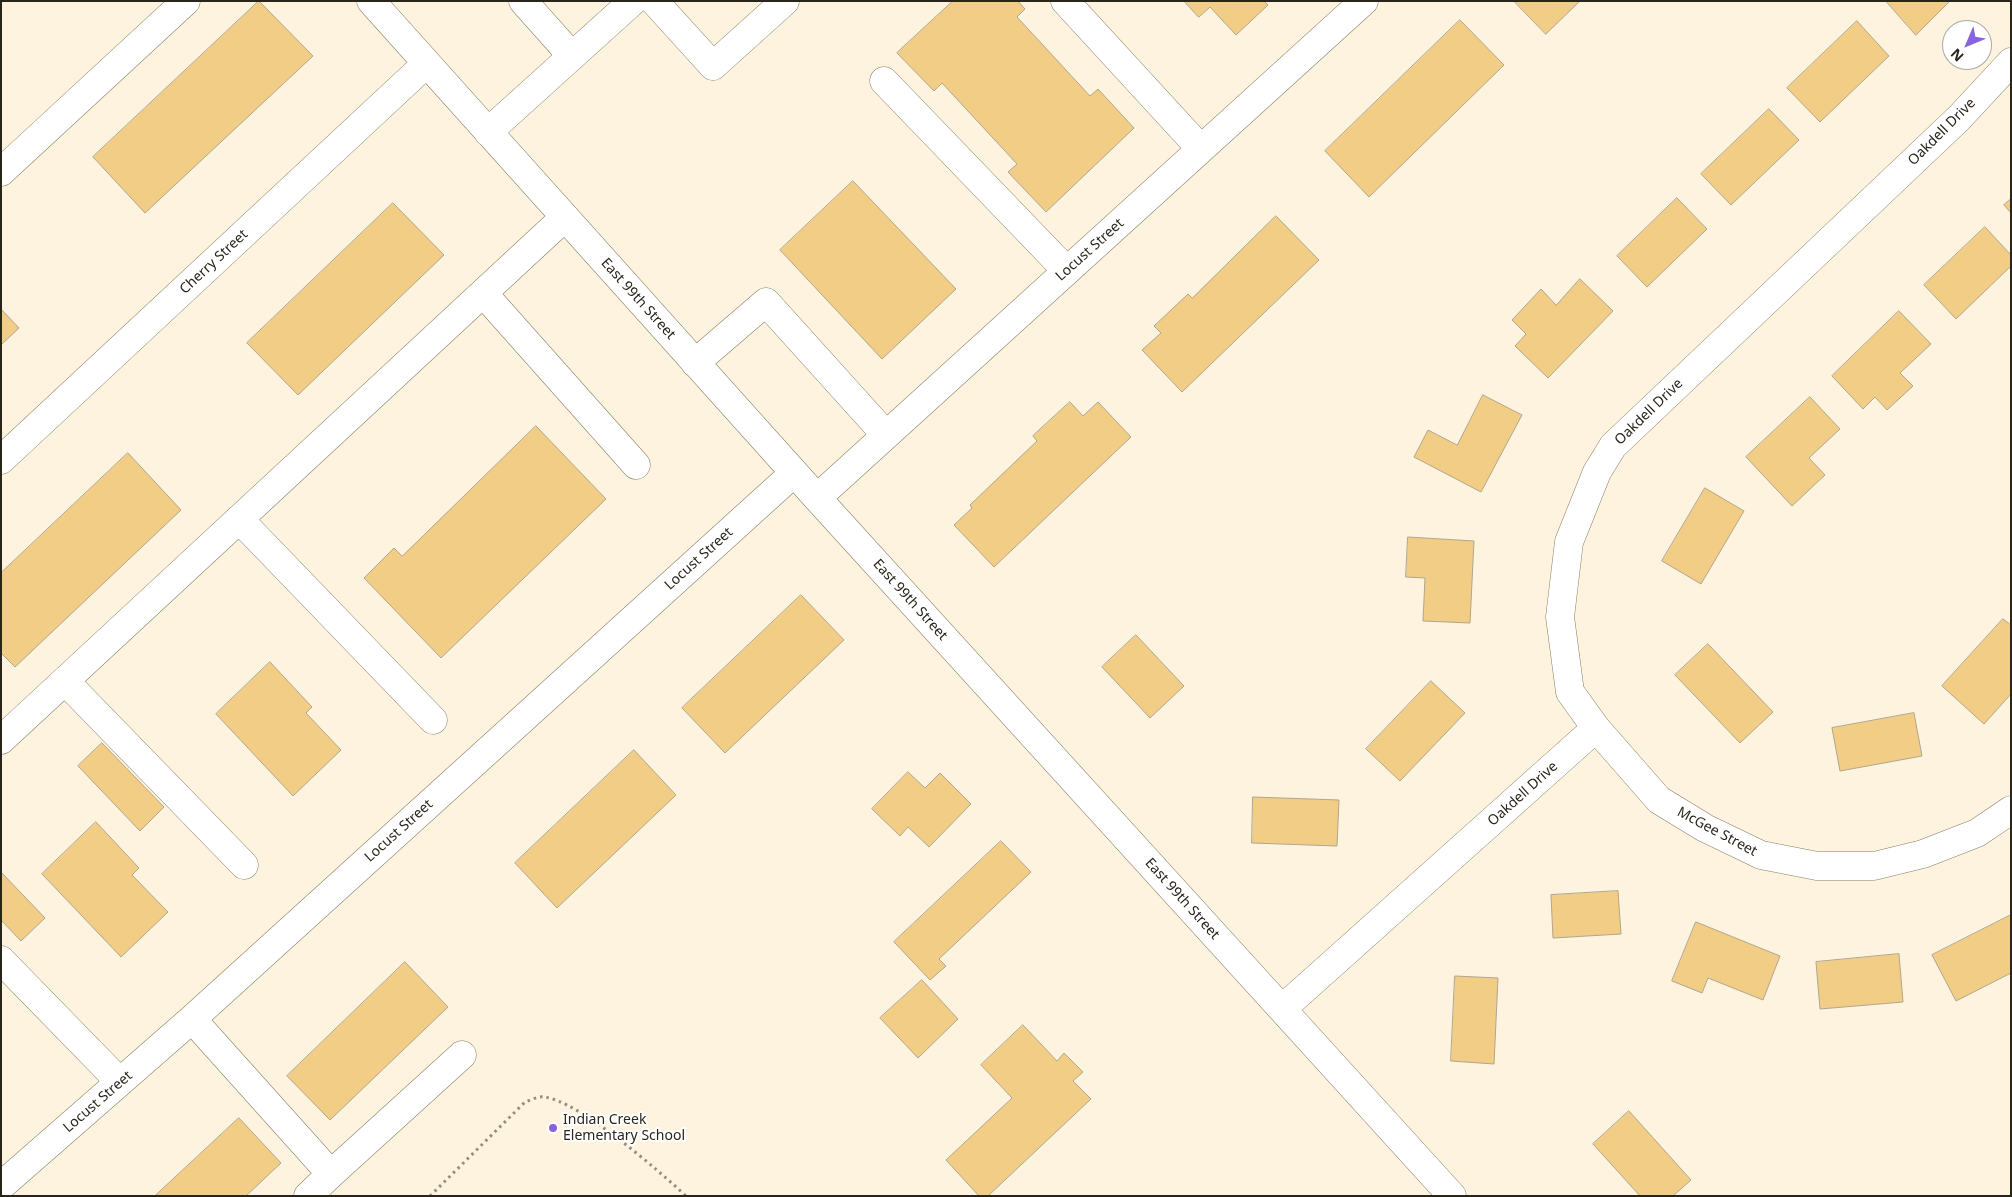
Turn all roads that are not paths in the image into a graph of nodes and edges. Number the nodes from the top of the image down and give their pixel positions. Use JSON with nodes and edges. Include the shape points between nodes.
{"nodes":[{"id":1,"x":186,"y":1,"type":"edge"},
{"id":2,"x":371,"y":1,"type":"edge"},
{"id":3,"x":523,"y":1,"type":"edge"},
{"id":4,"x":633,"y":1,"type":"edge"},
{"id":5,"x":654,"y":1,"type":"edge"},
{"id":6,"x":785,"y":1,"type":"edge"},
{"id":7,"x":1065,"y":1,"type":"edge"},
{"id":8,"x":1364,"y":1,"type":"edge"},
{"id":9,"x":572,"y":56,"type":"junction"},
{"id":10,"x":2011,"y":62,"type":"edge"},
{"id":11,"x":426,"y":64,"type":"junction"},
{"id":12,"x":884,"y":81,"type":"dead end"},
{"id":13,"x":488,"y":132,"type":"junction"},
{"id":14,"x":1201,"y":149,"type":"junction"},
{"id":15,"x":1,"y":172,"type":"edge"},
{"id":16,"x":565,"y":218,"type":"junction"},
{"id":17,"x":1067,"y":271,"type":"junction"},
{"id":18,"x":483,"y":292,"type":"junction"},
{"id":19,"x":695,"y":363,"type":"junction"},
{"id":20,"x":886,"y":436,"type":"junction"},
{"id":21,"x":1,"y":460,"type":"edge"},
{"id":22,"x":636,"y":465,"type":"dead end"},
{"id":23,"x":794,"y":473,"type":"junction"},
{"id":24,"x":817,"y":498,"type":"junction"},
{"id":25,"x":239,"y":519,"type":"junction"},
{"id":26,"x":65,"y":681,"type":"junction"},
{"id":27,"x":433,"y":720,"type":"dead end"},
{"id":28,"x":1596,"y":728,"type":"junction"},
{"id":29,"x":1,"y":740,"type":"edge"},
{"id":30,"x":2011,"y":810,"type":"edge"},
{"id":31,"x":244,"y":865,"type":"dead end"},
{"id":32,"x":1,"y":960,"type":"edge"},
{"id":33,"x":1282,"y":1009,"type":"junction"},
{"id":34,"x":192,"y":1020,"type":"junction"},
{"id":35,"x":462,"y":1055,"type":"dead end"},
{"id":36,"x":120,"y":1082,"type":"junction"},
{"id":37,"x":331,"y":1174,"type":"junction"},
{"id":38,"x":1,"y":1186,"type":"edge"},
{"id":39,"x":308,"y":1196,"type":"edge"},
{"id":40,"x":1452,"y":1196,"type":"edge"}],
"edges":[{"from":1,"to":15,"type":"street"},
{"from":2,"to":11,"type":"street","name":"East 99th Street"},
{"from":3,"to":9,"type":"street"},
{"from":4,"to":9,"type":"street"},
{"from":5,"to":6,"type":"street","via":[[713,66]]},
{"from":7,"to":14,"type":"street"},
{"from":8,"to":14,"type":"street","name":"Locust Street"},
{"from":9,"to":13,"type":"street"},
{"from":10,"to":28,"type":"street","name":"Oakdell Drive","via":[[1959,118],[1613,446],[1597,472],[1569,542],[1560,617],[1570,692]]},
{"from":11,"to":13,"type":"street","name":"East 99th Street"},
{"from":11,"to":21,"type":"street","name":"Cherry Street"},
{"from":12,"to":17,"type":"street"},
{"from":13,"to":16,"type":"street","name":"East 99th Street"},
{"from":14,"to":17,"type":"street","name":"Locust Street"},
{"from":16,"to":18,"type":"street"},
{"from":16,"to":19,"type":"street","name":"East 99th Street"},
{"from":17,"to":20,"type":"street","name":"Locust Street"},
{"from":18,"to":22,"type":"street"},
{"from":18,"to":25,"type":"street"},
{"from":19,"to":20,"type":"street","via":[[766,302]]},
{"from":19,"to":23,"type":"street","name":"East 99th Street"},
{"from":20,"to":24,"type":"street","name":"Locust Street"},
{"from":23,"to":24,"type":"street","name":"East 99th Street"},
{"from":23,"to":34,"type":"street","name":"Locust Street"},
{"from":24,"to":33,"type":"street","name":"East 99th Street"},
{"from":25,"to":26,"type":"street"},
{"from":25,"to":27,"type":"street"},
{"from":26,"to":29,"type":"street"},
{"from":26,"to":31,"type":"street"},
{"from":28,"to":30,"type":"street","name":"McGee Street","via":[[1659,800],[1705,828],[1761,855],[1817,866],[1874,866],[1923,854],[1977,833]]},
{"from":28,"to":33,"type":"street","name":"Oakdell Drive"},
{"from":32,"to":36,"type":"street"},
{"from":33,"to":40,"type":"street","name":"East 99th Street"},
{"from":34,"to":36,"type":"street","name":"Locust Street"},
{"from":34,"to":37,"type":"street"},
{"from":35,"to":37,"type":"street"},
{"from":36,"to":38,"type":"street","name":"Locust Street"},
{"from":37,"to":39,"type":"street"}]}
